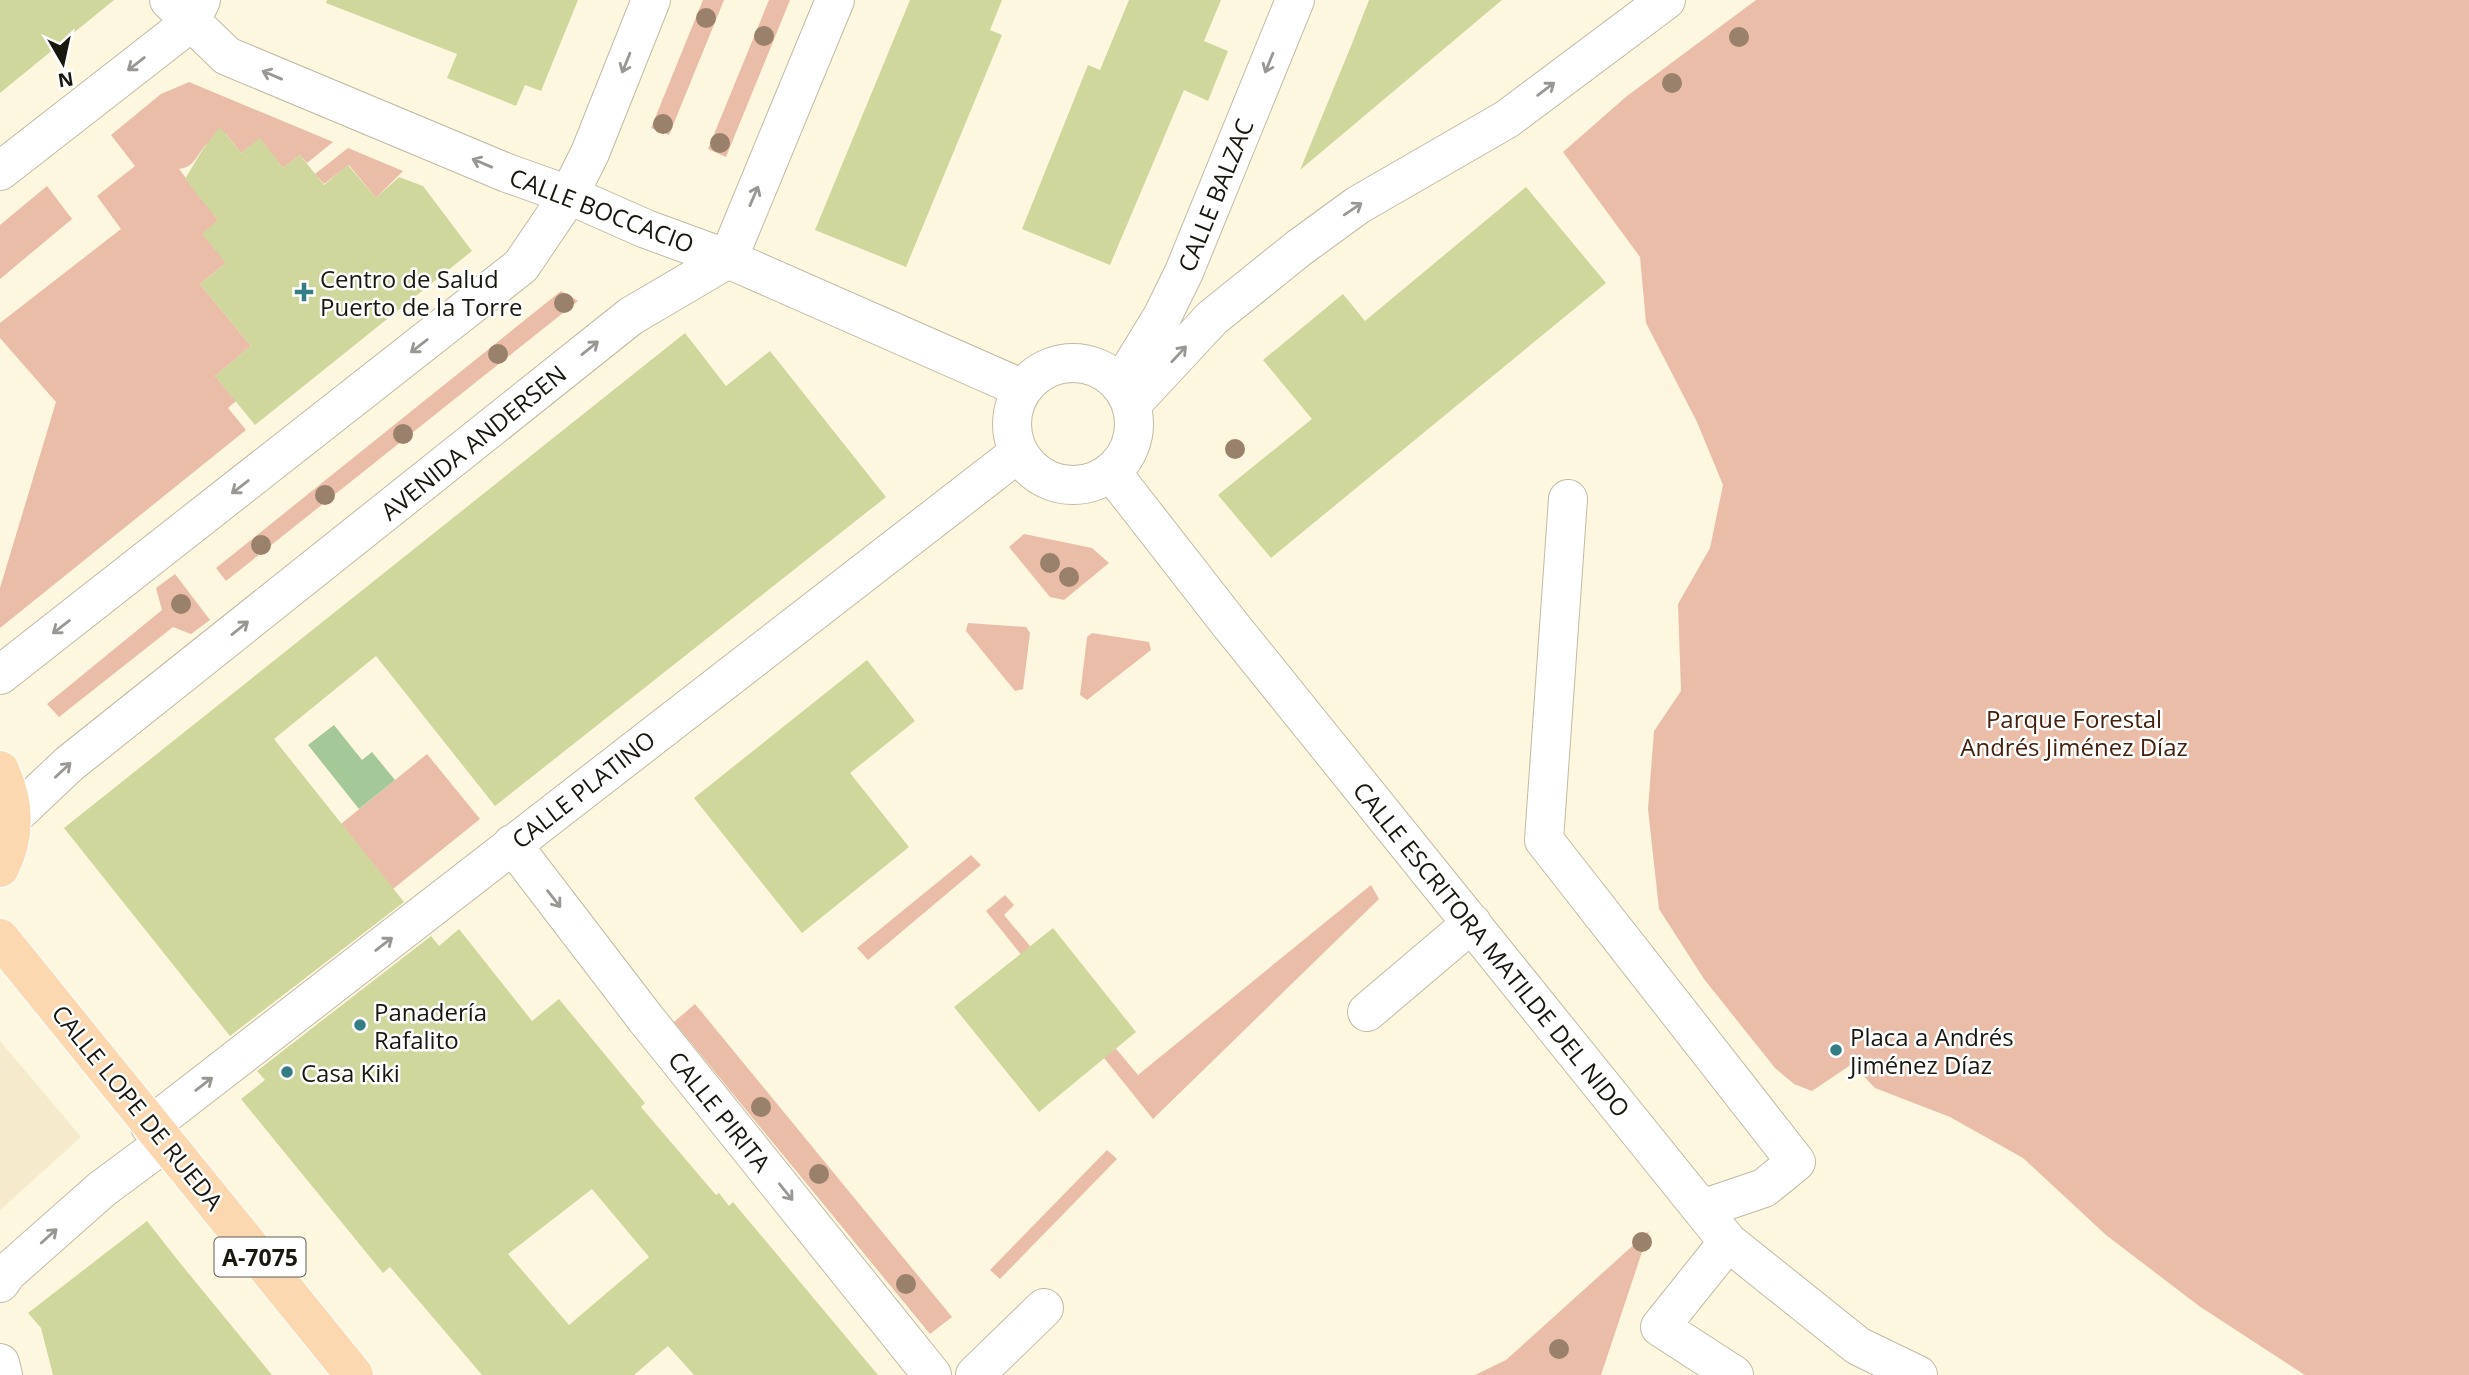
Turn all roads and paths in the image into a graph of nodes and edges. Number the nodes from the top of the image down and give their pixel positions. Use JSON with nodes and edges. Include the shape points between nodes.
{"nodes":[{"id":1,"x":651,"y":0,"type":"edge"},
{"id":2,"x":835,"y":0,"type":"edge"},
{"id":3,"x":1295,"y":0,"type":"edge"},
{"id":4,"x":1667,"y":0,"type":"edge"},
{"id":5,"x":187,"y":8,"type":"edge"},
{"id":6,"x":0,"y":172,"type":"edge"},
{"id":7,"x":569,"y":195,"type":"junction"},
{"id":8,"x":727,"y":259,"type":"junction"},
{"id":9,"x":1021,"y":388,"type":"junction"},
{"id":10,"x":1127,"y":394,"type":"junction"},
{"id":11,"x":1017,"y":454,"type":"junction"},
{"id":12,"x":1112,"y":473,"type":"junction"},
{"id":13,"x":1568,"y":499,"type":"dead end"},
{"id":14,"x":0,"y":675,"type":"edge"},
{"id":15,"x":0,"y":770,"type":"edge"},
{"id":16,"x":13,"y":817,"type":"junction"},
{"id":17,"x":512,"y":844,"type":"junction"},
{"id":18,"x":0,"y":868,"type":"edge"},
{"id":19,"x":1472,"y":923,"type":"junction"},
{"id":20,"x":0,"y":938,"type":"edge"},
{"id":21,"x":1367,"y":1012,"type":"dead end"},
{"id":22,"x":157,"y":1134,"type":"junction"},
{"id":23,"x":1702,"y":1209,"type":"junction"},
{"id":24,"x":1728,"y":1242,"type":"junction"},
{"id":25,"x":0,"y":1283,"type":"edge"},
{"id":26,"x":1044,"y":1308,"type":"dead end"},
{"id":27,"x":0,"y":1363,"type":"edge"},
{"id":28,"x":3,"y":1375,"type":"edge"},
{"id":29,"x":354,"y":1375,"type":"edge"},
{"id":30,"x":932,"y":1375,"type":"edge"},
{"id":31,"x":975,"y":1375,"type":"edge"},
{"id":32,"x":1734,"y":1375,"type":"edge"},
{"id":33,"x":1918,"y":1375,"type":"edge"}],
"edges":[{"from":1,"to":7,"type":"street","one_way":true},
{"from":8,"to":2,"type":"street","one_way":true},
{"from":3,"to":10,"type":"street","name":"CALLE BALZAC","one_way":true,"via":[[1184,272]]},
{"from":10,"to":4,"type":"street","one_way":true,"via":[[1299,248],[1358,205],[1507,119]]},
{"from":5,"to":6,"type":"street","one_way":true},
{"from":7,"to":5,"type":"street","name":"CALLE BOCCACIO","one_way":true,"via":[[227,56]]},
{"from":7,"to":8,"type":"street","name":"CALLE BOCCACIO"},
{"from":7,"to":14,"type":"street","one_way":true,"via":[[521,266]]},
{"from":8,"to":9,"type":"street","name":"CALLE BOCCACIO"},
{"from":16,"to":8,"type":"street","name":"AVENIDA ANDERSEN","one_way":true,"via":[[69,764],[632,316]]},
{"from":9,"to":10,"type":"street","via":[[1051,366],[1088,363]]},
{"from":9,"to":11,"type":"street","via":[[1010,421]]},
{"from":10,"to":12,"type":"street","via":[[1133,442]]},
{"from":11,"to":12,"type":"street","via":[[1042,479],[1078,487]]},
{"from":11,"to":17,"type":"street","name":"CALLE PLATINO"},
{"from":12,"to":19,"type":"street","name":"CALLE ESCRITORA MATILDE DEL NIDO"},
{"from":13,"to":23,"type":"street","via":[[1544,840],[1796,1162],[1764,1188]]},
{"from":15,"to":16,"type":"main road"},
{"from":16,"to":18,"type":"main road","via":[[8,851]]},
{"from":22,"to":17,"type":"street","name":"CALLE PLATINO","one_way":true},
{"from":17,"to":30,"type":"street","name":"CALLE PIRITA","one_way":true},
{"from":19,"to":21,"type":"street"},
{"from":19,"to":23,"type":"street","name":"CALLE ESCRITORA MATILDE DEL NIDO"},
{"from":20,"to":22,"type":"main road","name":"CALLE LOPE DE RUEDA","number":"A-7075"},
{"from":25,"to":22,"type":"street","name":"CALLE PLATINO","one_way":true},
{"from":22,"to":29,"type":"main road","name":"CALLE LOPE DE RUEDA","number":"A-7075"},
{"from":23,"to":24,"type":"street","name":"CALLE ESCRITORA MATILDE DEL NIDO"},
{"from":24,"to":32,"type":"street","via":[[1660,1327]]},
{"from":24,"to":33,"type":"street","name":"CALLE ESCRITORA MATILDE DEL NIDO","via":[[1858,1346]]},
{"from":26,"to":31,"type":"street"},
{"from":27,"to":28,"type":"street"}]}
